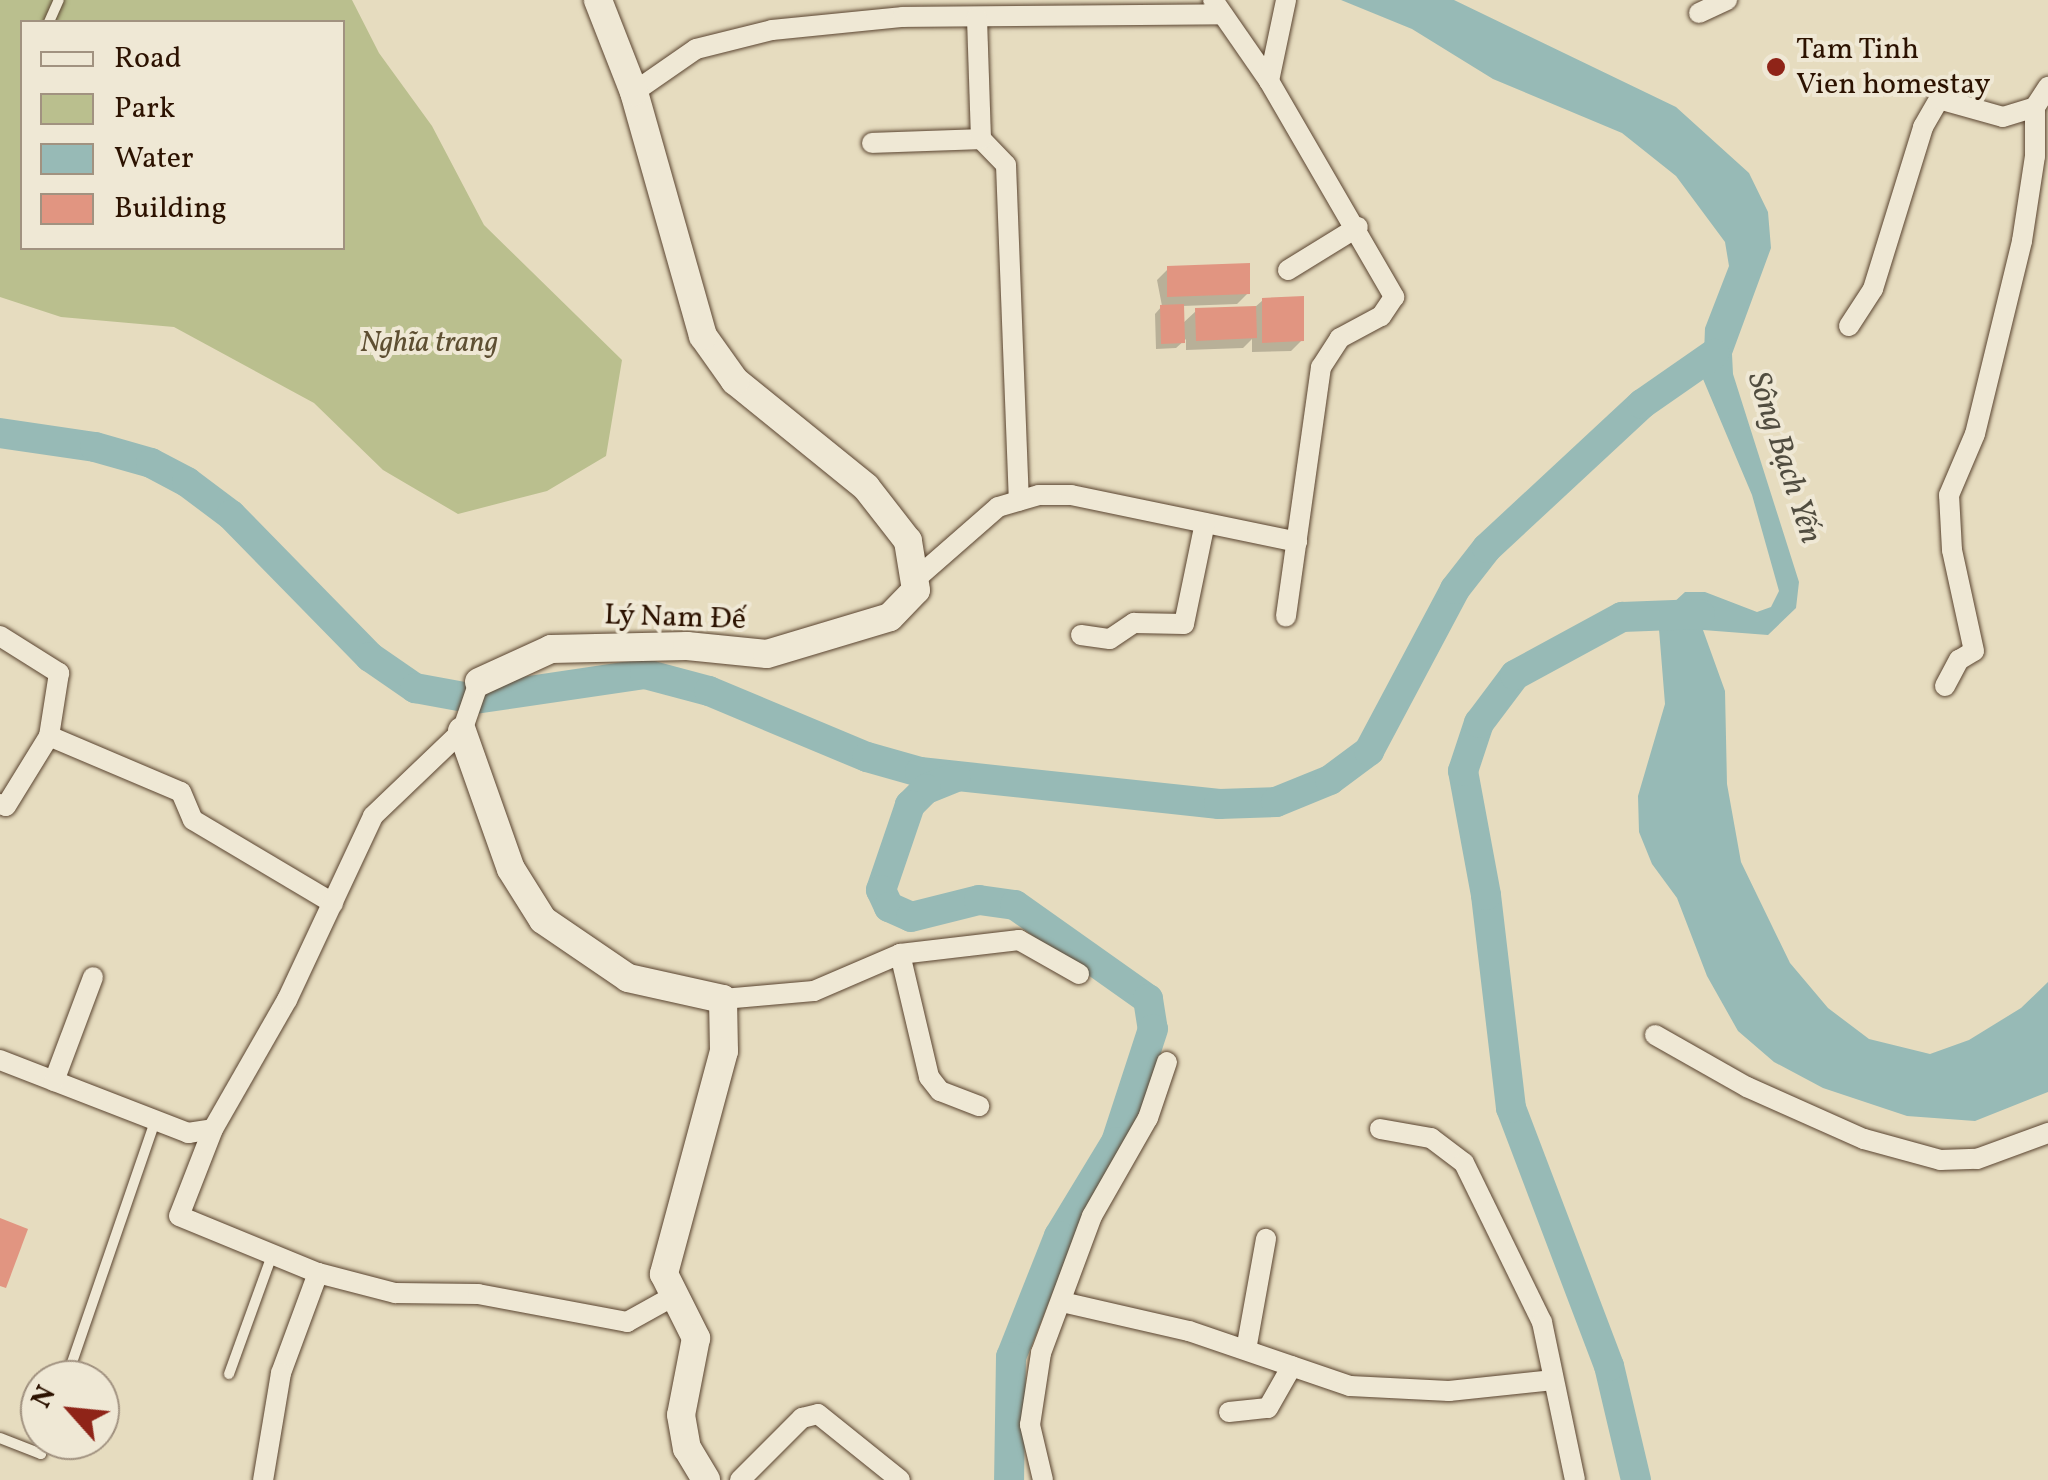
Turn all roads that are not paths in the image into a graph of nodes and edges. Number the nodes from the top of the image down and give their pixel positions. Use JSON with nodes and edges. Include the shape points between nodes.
{"nodes":[{"id":1,"x":598,"y":0,"type":"edge"},
{"id":2,"x":1286,"y":0,"type":"edge"},
{"id":3,"x":1727,"y":0,"type":"edge"},
{"id":4,"x":1217,"y":7,"type":"edge"},
{"id":5,"x":1699,"y":13,"type":"dead end"},
{"id":6,"x":977,"y":16,"type":"junction"},
{"id":7,"x":1269,"y":82,"type":"junction"},
{"id":8,"x":2048,"y":86,"type":"edge"},
{"id":9,"x":634,"y":92,"type":"junction"},
{"id":10,"x":2035,"y":107,"type":"junction"},
{"id":11,"x":981,"y":139,"type":"junction"},
{"id":12,"x":872,"y":143,"type":"dead end"},
{"id":13,"x":1358,"y":227,"type":"junction"},
{"id":14,"x":1288,"y":270,"type":"dead end"},
{"id":15,"x":1849,"y":326,"type":"dead end"},
{"id":16,"x":1018,"y":501,"type":"junction"},
{"id":17,"x":1205,"y":522,"type":"junction"},
{"id":18,"x":1297,"y":542,"type":"junction"},
{"id":19,"x":918,"y":577,"type":"junction"},
{"id":20,"x":1286,"y":617,"type":"dead end"},
{"id":21,"x":1082,"y":635,"type":"dead end"},
{"id":22,"x":0,"y":636,"type":"edge"},
{"id":23,"x":479,"y":682,"type":"joint"},
{"id":24,"x":1945,"y":686,"type":"dead end"},
{"id":25,"x":462,"y":731,"type":"junction"},
{"id":26,"x":49,"y":736,"type":"junction"},
{"id":27,"x":0,"y":804,"type":"edge"},
{"id":28,"x":333,"y":902,"type":"junction"},
{"id":29,"x":900,"y":954,"type":"junction"},
{"id":30,"x":1079,"y":974,"type":"dead end"},
{"id":31,"x":94,"y":977,"type":"dead end"},
{"id":32,"x":723,"y":998,"type":"junction"},
{"id":33,"x":1654,"y":1035,"type":"dead end"},
{"id":34,"x":0,"y":1060,"type":"edge"},
{"id":35,"x":1167,"y":1062,"type":"dead end"},
{"id":36,"x":54,"y":1081,"type":"junction"},
{"id":37,"x":979,"y":1106,"type":"dead end"},
{"id":38,"x":155,"y":1120,"type":"junction"},
{"id":39,"x":214,"y":1129,"type":"junction"},
{"id":40,"x":1380,"y":1129,"type":"dead end"},
{"id":41,"x":2048,"y":1133,"type":"edge"},
{"id":42,"x":1266,"y":1238,"type":"dead end"},
{"id":43,"x":272,"y":1254,"type":"junction"},
{"id":44,"x":318,"y":1273,"type":"junction"},
{"id":45,"x":672,"y":1297,"type":"junction"},
{"id":46,"x":1062,"y":1302,"type":"junction"},
{"id":47,"x":1246,"y":1350,"type":"junction"},
{"id":48,"x":73,"y":1360,"type":"edge"},
{"id":49,"x":1292,"y":1366,"type":"junction"},
{"id":50,"x":228,"y":1374,"type":"dead end"},
{"id":51,"x":1553,"y":1380,"type":"junction"},
{"id":52,"x":1230,"y":1412,"type":"dead end"},
{"id":53,"x":262,"y":1480,"type":"edge"},
{"id":54,"x":706,"y":1480,"type":"edge"},
{"id":55,"x":740,"y":1480,"type":"edge"},
{"id":56,"x":900,"y":1480,"type":"edge"},
{"id":57,"x":1043,"y":1480,"type":"edge"},
{"id":58,"x":1575,"y":1480,"type":"edge"}],
"edges":[{"from":1,"to":9,"type":"street"},
{"from":2,"to":7,"type":"street"},
{"from":3,"to":5,"type":"street"},
{"from":4,"to":6,"type":"street"},
{"from":4,"to":7,"type":"street"},
{"from":6,"to":9,"type":"street","via":[[903,17],[719,40]]},
{"from":6,"to":11,"type":"street"},
{"from":7,"to":13,"type":"street"},
{"from":8,"to":10,"type":"street"},
{"from":9,"to":19,"type":"street","via":[[702,336],[736,382],[866,487],[908,542]]},
{"from":10,"to":15,"type":"street","via":[[2003,117],[1939,99],[1923,127],[1873,289]]},
{"from":10,"to":24,"type":"street","via":[[2022,241],[1975,434],[1949,495],[1952,550],[1974,650],[1959,660]]},
{"from":11,"to":12,"type":"street"},
{"from":11,"to":16,"type":"street","via":[[1006,166]]},
{"from":13,"to":14,"type":"street"},
{"from":13,"to":18,"type":"street","via":[[1394,296],[1382,316],[1340,338],[1321,367]]},
{"from":16,"to":17,"type":"street","via":[[1072,495]]},
{"from":16,"to":19,"type":"street","via":[[998,507]]},
{"from":17,"to":18,"type":"street"},
{"from":17,"to":21,"type":"street","via":[[1184,624],[1134,623],[1110,640]]},
{"from":18,"to":20,"type":"street"},
{"from":19,"to":23,"type":"street","name":"Lý Nam Đế","via":[[912,598],[890,617],[767,654],[687,646],[551,649]]},
{"from":22,"to":26,"type":"street","via":[[59,673]]},
{"from":23,"to":25,"type":"street","name":"Lý Nam Đế"},
{"from":25,"to":28,"type":"street","name":"Lý Nam Đế","via":[[373,816]]},
{"from":25,"to":32,"type":"street","via":[[511,869],[543,920],[628,978]]},
{"from":26,"to":27,"type":"street","via":[[6,806]]},
{"from":26,"to":28,"type":"street","via":[[181,792],[193,820]]},
{"from":28,"to":39,"type":"street","name":"Lý Nam Đế"},
{"from":29,"to":30,"type":"street","via":[[1020,940]]},
{"from":29,"to":32,"type":"street","via":[[814,991]]},
{"from":29,"to":37,"type":"street","via":[[929,1077],[940,1092]]},
{"from":31,"to":36,"type":"street"},
{"from":32,"to":45,"type":"street","via":[[724,1051],[664,1274]]},
{"from":33,"to":41,"type":"street","via":[[1747,1088],[1864,1139],[1940,1160],[1977,1160]]},
{"from":34,"to":36,"type":"street"},
{"from":35,"to":46,"type":"street","via":[[1148,1118],[1092,1216]]},
{"from":36,"to":38,"type":"street"},
{"from":38,"to":39,"type":"street","via":[[188,1133]]},
{"from":38,"to":48,"type":"lane"},
{"from":39,"to":43,"type":"street","name":"Lý Nam Đế","via":[[179,1216]]},
{"from":40,"to":51,"type":"street","via":[[1431,1138],[1464,1163],[1542,1322]]},
{"from":42,"to":47,"type":"street"},
{"from":43,"to":44,"type":"street"},
{"from":43,"to":50,"type":"lane"},
{"from":44,"to":45,"type":"street","via":[[395,1293],[478,1294],[627,1322]]},
{"from":44,"to":53,"type":"street","via":[[282,1373]]},
{"from":45,"to":54,"type":"street","via":[[696,1338],[681,1415],[687,1448]]},
{"from":46,"to":47,"type":"street"},
{"from":46,"to":57,"type":"street","via":[[1041,1353],[1033,1396],[1030,1425]]},
{"from":47,"to":49,"type":"street"},
{"from":49,"to":51,"type":"street","via":[[1350,1386],[1448,1391]]},
{"from":49,"to":52,"type":"street","via":[[1268,1408]]},
{"from":51,"to":58,"type":"street"},
{"from":55,"to":56,"type":"street","via":[[802,1418],[818,1414]]}]}
